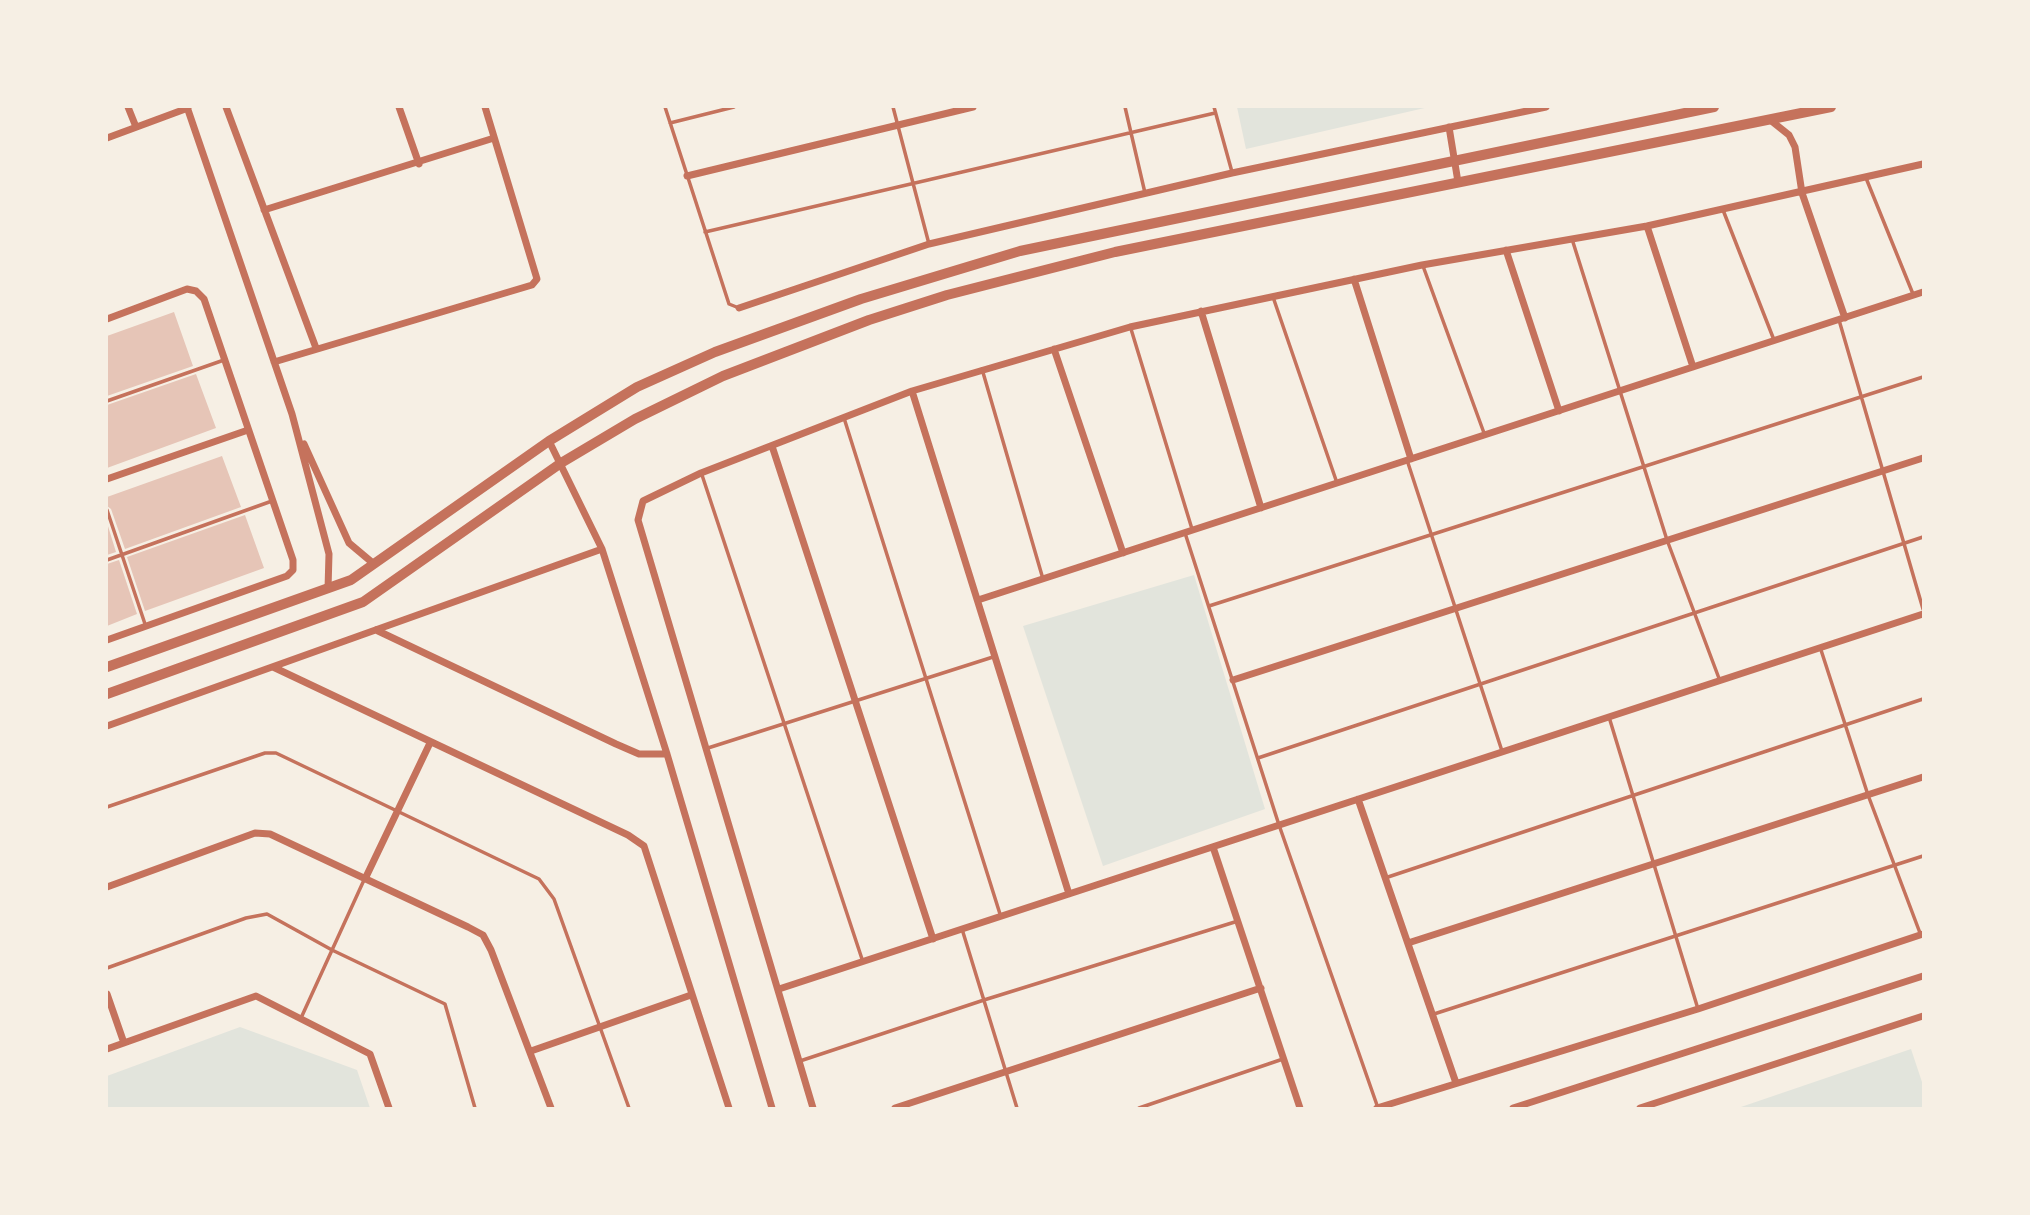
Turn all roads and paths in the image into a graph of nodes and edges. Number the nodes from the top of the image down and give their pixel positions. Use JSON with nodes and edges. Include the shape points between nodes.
{"nodes":[{"id":1,"x":128,"y":107,"type":"edge"},
{"id":2,"x":226,"y":107,"type":"edge"},
{"id":3,"x":399,"y":107,"type":"edge"},
{"id":4,"x":485,"y":107,"type":"edge"},
{"id":5,"x":665,"y":107,"type":"edge"},
{"id":6,"x":734,"y":107,"type":"edge"},
{"id":7,"x":893,"y":107,"type":"edge"},
{"id":8,"x":973,"y":107,"type":"edge"},
{"id":9,"x":1125,"y":107,"type":"edge"},
{"id":10,"x":1214,"y":107,"type":"edge"},
{"id":11,"x":1546,"y":107,"type":"edge"},
{"id":12,"x":1714,"y":107,"type":"edge"},
{"id":13,"x":1831,"y":107,"type":"edge"},
{"id":14,"x":187,"y":108,"type":"edge"},
{"id":15,"x":1215,"y":113,"type":"junction"},
{"id":16,"x":1769,"y":119,"type":"junction"},
{"id":17,"x":670,"y":122,"type":"junction"},
{"id":18,"x":898,"y":125,"type":"junction"},
{"id":19,"x":136,"y":127,"type":"junction"},
{"id":20,"x":1449,"y":127,"type":"junction"},
{"id":21,"x":1131,"y":132,"type":"junction"},
{"id":22,"x":107,"y":138,"type":"edge"},
{"id":23,"x":494,"y":138,"type":"junction"},
{"id":24,"x":1454,"y":161,"type":"junction"},
{"id":25,"x":419,"y":164,"type":"junction"},
{"id":26,"x":1923,"y":164,"type":"edge"},
{"id":27,"x":1232,"y":173,"type":"junction"},
{"id":28,"x":687,"y":176,"type":"junction"},
{"id":29,"x":1866,"y":177,"type":"junction"},
{"id":30,"x":1458,"y":182,"type":"junction"},
{"id":31,"x":913,"y":183,"type":"junction"},
{"id":32,"x":1145,"y":193,"type":"junction"},
{"id":33,"x":1802,"y":193,"type":"junction"},
{"id":34,"x":1722,"y":208,"type":"junction"},
{"id":35,"x":264,"y":210,"type":"junction"},
{"id":36,"x":1647,"y":226,"type":"junction"},
{"id":37,"x":705,"y":232,"type":"junction"},
{"id":38,"x":1572,"y":239,"type":"junction"},
{"id":39,"x":929,"y":244,"type":"junction"},
{"id":40,"x":1506,"y":250,"type":"junction"},
{"id":41,"x":1422,"y":265,"type":"junction"},
{"id":42,"x":1354,"y":279,"type":"junction"},
{"id":43,"x":1923,"y":292,"type":"edge"},
{"id":44,"x":1914,"y":296,"type":"junction"},
{"id":45,"x":1273,"y":297,"type":"junction"},
{"id":46,"x":739,"y":308,"type":"joint"},
{"id":47,"x":1201,"y":311,"type":"junction"},
{"id":48,"x":107,"y":319,"type":"edge"},
{"id":49,"x":1842,"y":319,"type":"junction"},
{"id":50,"x":1130,"y":327,"type":"junction"},
{"id":51,"x":1774,"y":341,"type":"junction"},
{"id":52,"x":316,"y":348,"type":"junction"},
{"id":53,"x":1054,"y":349,"type":"junction"},
{"id":54,"x":224,"y":360,"type":"junction"},
{"id":55,"x":274,"y":362,"type":"junction"},
{"id":56,"x":1693,"y":367,"type":"junction"},
{"id":57,"x":982,"y":368,"type":"junction"},
{"id":58,"x":1923,"y":377,"type":"edge"},
{"id":59,"x":1622,"y":390,"type":"junction"},
{"id":60,"x":912,"y":391,"type":"junction"},
{"id":61,"x":1863,"y":396,"type":"junction"},
{"id":62,"x":107,"y":401,"type":"edge"},
{"id":63,"x":1559,"y":411,"type":"junction"},
{"id":64,"x":292,"y":414,"type":"junction"},
{"id":65,"x":844,"y":416,"type":"junction"},
{"id":66,"x":248,"y":430,"type":"junction"},
{"id":67,"x":1485,"y":435,"type":"junction"},
{"id":68,"x":549,"y":441,"type":"junction"},
{"id":69,"x":772,"y":446,"type":"junction"},
{"id":70,"x":1923,"y":458,"type":"edge"},
{"id":71,"x":1409,"y":460,"type":"junction"},
{"id":72,"x":561,"y":463,"type":"junction"},
{"id":73,"x":1645,"y":466,"type":"junction"},
{"id":74,"x":1884,"y":470,"type":"junction"},
{"id":75,"x":701,"y":473,"type":"junction"},
{"id":76,"x":107,"y":479,"type":"edge"},
{"id":77,"x":1337,"y":483,"type":"junction"},
{"id":78,"x":272,"y":501,"type":"junction"},
{"id":79,"x":1261,"y":508,"type":"junction"},
{"id":80,"x":107,"y":510,"type":"edge"},
{"id":81,"x":1189,"y":531,"type":"junction"},
{"id":82,"x":1431,"y":535,"type":"junction"},
{"id":83,"x":1923,"y":537,"type":"edge"},
{"id":84,"x":1667,"y":540,"type":"junction"},
{"id":85,"x":1905,"y":542,"type":"junction"},
{"id":86,"x":603,"y":549,"type":"junction"},
{"id":87,"x":1123,"y":553,"type":"junction"},
{"id":88,"x":122,"y":555,"type":"junction"},
{"id":89,"x":107,"y":560,"type":"edge"},
{"id":90,"x":374,"y":564,"type":"junction"},
{"id":91,"x":1043,"y":579,"type":"junction"},
{"id":92,"x":328,"y":589,"type":"junction"},
{"id":93,"x":978,"y":600,"type":"junction"},
{"id":94,"x":1209,"y":606,"type":"junction"},
{"id":95,"x":1455,"y":608,"type":"junction"},
{"id":96,"x":1695,"y":612,"type":"junction"},
{"id":97,"x":1923,"y":612,"type":"edge"},
{"id":98,"x":146,"y":626,"type":"junction"},
{"id":99,"x":376,"y":630,"type":"junction"},
{"id":100,"x":107,"y":640,"type":"edge"},
{"id":101,"x":1820,"y":648,"type":"junction"},
{"id":102,"x":995,"y":656,"type":"junction"},
{"id":103,"x":107,"y":667,"type":"edge"},
{"id":104,"x":273,"y":667,"type":"junction"},
{"id":105,"x":926,"y":678,"type":"junction"},
{"id":106,"x":1233,"y":680,"type":"junction"},
{"id":107,"x":1720,"y":681,"type":"junction"},
{"id":108,"x":1480,"y":684,"type":"junction"},
{"id":109,"x":107,"y":694,"type":"edge"},
{"id":110,"x":1923,"y":699,"type":"edge"},
{"id":111,"x":855,"y":701,"type":"junction"},
{"id":112,"x":1609,"y":717,"type":"junction"},
{"id":113,"x":784,"y":724,"type":"junction"},
{"id":114,"x":1845,"y":725,"type":"junction"},
{"id":115,"x":107,"y":726,"type":"edge"},
{"id":116,"x":430,"y":743,"type":"junction"},
{"id":117,"x":708,"y":748,"type":"junction"},
{"id":118,"x":1502,"y":752,"type":"junction"},
{"id":119,"x":667,"y":754,"type":"junction"},
{"id":120,"x":1258,"y":758,"type":"junction"},
{"id":121,"x":1923,"y":777,"type":"edge"},
{"id":122,"x":1633,"y":795,"type":"junction"},
{"id":123,"x":1868,"y":795,"type":"junction"},
{"id":124,"x":1358,"y":799,"type":"junction"},
{"id":125,"x":107,"y":807,"type":"edge"},
{"id":126,"x":398,"y":811,"type":"junction"},
{"id":127,"x":1279,"y":825,"type":"junction"},
{"id":128,"x":1213,"y":847,"type":"junction"},
{"id":129,"x":1923,"y":856,"type":"edge"},
{"id":130,"x":1654,"y":864,"type":"junction"},
{"id":131,"x":1894,"y":865,"type":"junction"},
{"id":132,"x":1385,"y":878,"type":"junction"},
{"id":133,"x":365,"y":879,"type":"junction"},
{"id":134,"x":107,"y":887,"type":"edge"},
{"id":135,"x":1069,"y":894,"type":"junction"},
{"id":136,"x":1001,"y":916,"type":"junction"},
{"id":137,"x":1238,"y":921,"type":"junction"},
{"id":138,"x":962,"y":929,"type":"junction"},
{"id":139,"x":1922,"y":934,"type":"edge"},
{"id":140,"x":1676,"y":936,"type":"junction"},
{"id":141,"x":933,"y":939,"type":"junction"},
{"id":142,"x":1408,"y":943,"type":"junction"},
{"id":143,"x":332,"y":950,"type":"junction"},
{"id":144,"x":863,"y":962,"type":"junction"},
{"id":145,"x":107,"y":968,"type":"edge"},
{"id":146,"x":1923,"y":976,"type":"edge"},
{"id":147,"x":1261,"y":988,"type":"junction"},
{"id":148,"x":779,"y":989,"type":"junction"},
{"id":149,"x":107,"y":994,"type":"edge"},
{"id":150,"x":691,"y":995,"type":"junction"},
{"id":151,"x":984,"y":1000,"type":"junction"},
{"id":152,"x":1698,"y":1009,"type":"junction"},
{"id":153,"x":1432,"y":1015,"type":"junction"},
{"id":154,"x":1923,"y":1016,"type":"edge"},
{"id":155,"x":301,"y":1018,"type":"junction"},
{"id":156,"x":602,"y":1026,"type":"junction"},
{"id":157,"x":124,"y":1043,"type":"junction"},
{"id":158,"x":107,"y":1049,"type":"edge"},
{"id":159,"x":531,"y":1051,"type":"junction"},
{"id":160,"x":1284,"y":1059,"type":"junction"},
{"id":161,"x":800,"y":1061,"type":"junction"},
{"id":162,"x":1006,"y":1072,"type":"junction"},
{"id":163,"x":1456,"y":1083,"type":"junction"},
{"id":164,"x":389,"y":1108,"type":"edge"},
{"id":165,"x":475,"y":1108,"type":"edge"},
{"id":166,"x":551,"y":1108,"type":"edge"},
{"id":167,"x":629,"y":1108,"type":"edge"},
{"id":168,"x":729,"y":1108,"type":"edge"},
{"id":169,"x":772,"y":1108,"type":"edge"},
{"id":170,"x":813,"y":1108,"type":"edge"},
{"id":171,"x":895,"y":1108,"type":"edge"},
{"id":172,"x":1017,"y":1108,"type":"edge"},
{"id":173,"x":1139,"y":1108,"type":"edge"},
{"id":174,"x":1300,"y":1108,"type":"edge"},
{"id":175,"x":1378,"y":1108,"type":"edge"},
{"id":176,"x":1513,"y":1108,"type":"edge"},
{"id":177,"x":1640,"y":1108,"type":"edge"}],
"edges":[{"from":1,"to":19,"type":"street"},
{"from":2,"to":35,"type":"street"},
{"from":3,"to":25,"type":"street"},
{"from":4,"to":23,"type":"street"},
{"from":5,"to":17,"type":"lane"},
{"from":6,"to":17,"type":"lane"},
{"from":7,"to":18,"type":"lane"},
{"from":8,"to":18,"type":"street"},
{"from":9,"to":21,"type":"lane"},
{"from":10,"to":15,"type":"lane"},
{"from":11,"to":20,"type":"street"},
{"from":12,"to":24,"type":"street"},
{"from":13,"to":16,"type":"street"},
{"from":14,"to":19,"type":"street"},
{"from":14,"to":55,"type":"street"},
{"from":15,"to":21,"type":"lane"},
{"from":15,"to":27,"type":"lane"},
{"from":16,"to":30,"type":"street"},
{"from":16,"to":33,"type":"street","via":[[1789,135],[1795,147]]},
{"from":17,"to":28,"type":"lane"},
{"from":18,"to":28,"type":"street"},
{"from":18,"to":31,"type":"lane"},
{"from":19,"to":22,"type":"street"},
{"from":20,"to":24,"type":"street"},
{"from":20,"to":27,"type":"street"},
{"from":21,"to":31,"type":"lane"},
{"from":21,"to":32,"type":"lane"},
{"from":23,"to":25,"type":"street"},
{"from":23,"to":52,"type":"street","via":[[537,279],[532,285]]},
{"from":24,"to":30,"type":"street"},
{"from":24,"to":68,"type":"street","via":[[1020,251],[861,299],[673,369]]},
{"from":25,"to":35,"type":"street"},
{"from":26,"to":29,"type":"street"},
{"from":27,"to":32,"type":"street"},
{"from":28,"to":37,"type":"lane"},
{"from":29,"to":33,"type":"street"},
{"from":29,"to":44,"type":"lane"},
{"from":30,"to":72,"type":"street","via":[[1115,252],[947,295],[723,376],[635,419]]},
{"from":31,"to":37,"type":"lane"},
{"from":31,"to":39,"type":"lane"},
{"from":32,"to":39,"type":"street"},
{"from":33,"to":34,"type":"street"},
{"from":33,"to":49,"type":"street"},
{"from":34,"to":36,"type":"street"},
{"from":34,"to":51,"type":"lane"},
{"from":35,"to":52,"type":"street"},
{"from":36,"to":38,"type":"street"},
{"from":36,"to":56,"type":"street"},
{"from":37,"to":46,"type":"lane","via":[[729,304]]},
{"from":38,"to":40,"type":"street"},
{"from":38,"to":59,"type":"lane"},
{"from":39,"to":46,"type":"street"},
{"from":40,"to":41,"type":"street"},
{"from":40,"to":63,"type":"street"},
{"from":41,"to":42,"type":"street"},
{"from":41,"to":67,"type":"lane"},
{"from":42,"to":45,"type":"street"},
{"from":42,"to":71,"type":"street"},
{"from":43,"to":44,"type":"street"},
{"from":44,"to":49,"type":"street"},
{"from":45,"to":47,"type":"street"},
{"from":45,"to":77,"type":"lane"},
{"from":47,"to":50,"type":"street"},
{"from":47,"to":79,"type":"street"},
{"from":48,"to":54,"type":"street","via":[[187,289],[196,291],[204,299]]},
{"from":49,"to":51,"type":"street"},
{"from":49,"to":61,"type":"lane"},
{"from":50,"to":53,"type":"street"},
{"from":50,"to":81,"type":"lane"},
{"from":51,"to":56,"type":"street"},
{"from":52,"to":55,"type":"street"},
{"from":53,"to":57,"type":"street"},
{"from":53,"to":87,"type":"street"},
{"from":54,"to":62,"type":"lane"},
{"from":54,"to":66,"type":"street"},
{"from":55,"to":64,"type":"street"},
{"from":56,"to":59,"type":"street"},
{"from":57,"to":60,"type":"street"},
{"from":57,"to":91,"type":"lane"},
{"from":58,"to":61,"type":"lane"},
{"from":59,"to":63,"type":"street"},
{"from":59,"to":73,"type":"lane"},
{"from":60,"to":65,"type":"street"},
{"from":60,"to":93,"type":"street"},
{"from":61,"to":73,"type":"lane"},
{"from":61,"to":74,"type":"lane"},
{"from":63,"to":67,"type":"street"},
{"from":64,"to":90,"type":"street","via":[[349,543]]},
{"from":64,"to":92,"type":"street","via":[[329,554]]},
{"from":65,"to":69,"type":"street"},
{"from":65,"to":105,"type":"lane"},
{"from":66,"to":76,"type":"street"},
{"from":66,"to":78,"type":"street"},
{"from":67,"to":71,"type":"street"},
{"from":68,"to":72,"type":"street"},
{"from":68,"to":90,"type":"street"},
{"from":69,"to":75,"type":"street"},
{"from":69,"to":111,"type":"street"},
{"from":70,"to":74,"type":"street"},
{"from":71,"to":77,"type":"street"},
{"from":71,"to":82,"type":"lane"},
{"from":72,"to":86,"type":"street"},
{"from":72,"to":109,"type":"street","via":[[363,601]]},
{"from":73,"to":82,"type":"lane"},
{"from":73,"to":84,"type":"lane"},
{"from":74,"to":84,"type":"street"},
{"from":74,"to":85,"type":"lane"},
{"from":75,"to":113,"type":"lane"},
{"from":75,"to":117,"type":"street","via":[[643,501],[638,520]]},
{"from":77,"to":79,"type":"street"},
{"from":78,"to":88,"type":"lane"},
{"from":78,"to":98,"type":"street","via":[[293,560],[293,570],[287,576]]},
{"from":79,"to":81,"type":"street"},
{"from":80,"to":88,"type":"lane"},
{"from":81,"to":87,"type":"street"},
{"from":81,"to":94,"type":"lane"},
{"from":82,"to":94,"type":"lane"},
{"from":82,"to":95,"type":"lane"},
{"from":83,"to":85,"type":"lane"},
{"from":84,"to":95,"type":"street"},
{"from":84,"to":96,"type":"lane"},
{"from":85,"to":96,"type":"lane"},
{"from":85,"to":97,"type":"lane"},
{"from":86,"to":99,"type":"street"},
{"from":86,"to":119,"type":"street"},
{"from":87,"to":91,"type":"street"},
{"from":88,"to":89,"type":"lane"},
{"from":88,"to":98,"type":"lane"},
{"from":90,"to":92,"type":"street"},
{"from":91,"to":93,"type":"street"},
{"from":92,"to":103,"type":"street"},
{"from":93,"to":102,"type":"street"},
{"from":94,"to":106,"type":"lane"},
{"from":95,"to":106,"type":"street"},
{"from":95,"to":108,"type":"lane"},
{"from":96,"to":107,"type":"lane"},
{"from":96,"to":108,"type":"lane"},
{"from":97,"to":101,"type":"street"},
{"from":98,"to":100,"type":"street"},
{"from":99,"to":104,"type":"street"},
{"from":99,"to":119,"type":"street","via":[[615,744],[639,754]]},
{"from":101,"to":107,"type":"street"},
{"from":101,"to":114,"type":"lane"},
{"from":102,"to":105,"type":"lane"},
{"from":102,"to":135,"type":"street"},
{"from":104,"to":115,"type":"street"},
{"from":104,"to":116,"type":"street"},
{"from":105,"to":111,"type":"lane"},
{"from":105,"to":136,"type":"lane"},
{"from":106,"to":120,"type":"lane"},
{"from":107,"to":112,"type":"street"},
{"from":108,"to":118,"type":"lane"},
{"from":108,"to":120,"type":"lane"},
{"from":110,"to":114,"type":"lane"},
{"from":111,"to":113,"type":"lane"},
{"from":111,"to":141,"type":"street"},
{"from":112,"to":118,"type":"street"},
{"from":112,"to":122,"type":"lane"},
{"from":113,"to":117,"type":"lane"},
{"from":113,"to":144,"type":"lane"},
{"from":114,"to":122,"type":"lane"},
{"from":114,"to":123,"type":"lane"},
{"from":116,"to":126,"type":"street"},
{"from":116,"to":150,"type":"street","via":[[644,846]]},
{"from":117,"to":148,"type":"street"},
{"from":118,"to":124,"type":"street"},
{"from":119,"to":169,"type":"street"},
{"from":120,"to":127,"type":"lane"},
{"from":121,"to":123,"type":"street"},
{"from":122,"to":130,"type":"lane"},
{"from":122,"to":132,"type":"lane"},
{"from":123,"to":130,"type":"street"},
{"from":123,"to":131,"type":"lane"},
{"from":124,"to":127,"type":"street"},
{"from":124,"to":132,"type":"street"},
{"from":125,"to":126,"type":"lane","via":[[276,753]]},
{"from":126,"to":133,"type":"street"},
{"from":126,"to":156,"type":"lane","via":[[540,879],[549,888]]},
{"from":127,"to":128,"type":"street"},
{"from":127,"to":175,"type":"lane"},
{"from":128,"to":135,"type":"street"},
{"from":128,"to":137,"type":"street"},
{"from":129,"to":131,"type":"lane"},
{"from":130,"to":140,"type":"lane"},
{"from":130,"to":142,"type":"street"},
{"from":131,"to":139,"type":"lane"},
{"from":131,"to":140,"type":"lane"},
{"from":132,"to":142,"type":"street"},
{"from":133,"to":134,"type":"street","via":[[289,841],[256,834]]},
{"from":133,"to":143,"type":"lane"},
{"from":133,"to":159,"type":"street","via":[[483,936]]},
{"from":135,"to":136,"type":"street"},
{"from":136,"to":138,"type":"street"},
{"from":137,"to":147,"type":"street"},
{"from":137,"to":151,"type":"lane"},
{"from":138,"to":141,"type":"street"},
{"from":138,"to":151,"type":"lane"},
{"from":139,"to":152,"type":"street"},
{"from":140,"to":152,"type":"lane"},
{"from":140,"to":153,"type":"lane"},
{"from":141,"to":144,"type":"street"},
{"from":142,"to":153,"type":"street"},
{"from":143,"to":145,"type":"lane","via":[[267,914]]},
{"from":143,"to":155,"type":"lane"},
{"from":143,"to":165,"type":"lane","via":[[445,1004]]},
{"from":144,"to":148,"type":"street"},
{"from":146,"to":176,"type":"street"},
{"from":147,"to":160,"type":"street"},
{"from":147,"to":162,"type":"street"},
{"from":148,"to":161,"type":"street"},
{"from":149,"to":157,"type":"street"},
{"from":150,"to":156,"type":"street"},
{"from":150,"to":168,"type":"street"},
{"from":151,"to":161,"type":"lane"},
{"from":151,"to":162,"type":"lane"},
{"from":152,"to":163,"type":"street"},
{"from":153,"to":163,"type":"street"},
{"from":154,"to":177,"type":"street"},
{"from":155,"to":157,"type":"street","via":[[256,996]]},
{"from":155,"to":164,"type":"street","via":[[370,1054]]},
{"from":156,"to":159,"type":"street"},
{"from":156,"to":167,"type":"lane"},
{"from":157,"to":158,"type":"street"},
{"from":159,"to":166,"type":"street"},
{"from":160,"to":173,"type":"lane"},
{"from":160,"to":174,"type":"street"},
{"from":161,"to":170,"type":"street"},
{"from":162,"to":171,"type":"street"},
{"from":162,"to":172,"type":"lane"},
{"from":163,"to":175,"type":"street"}]}
